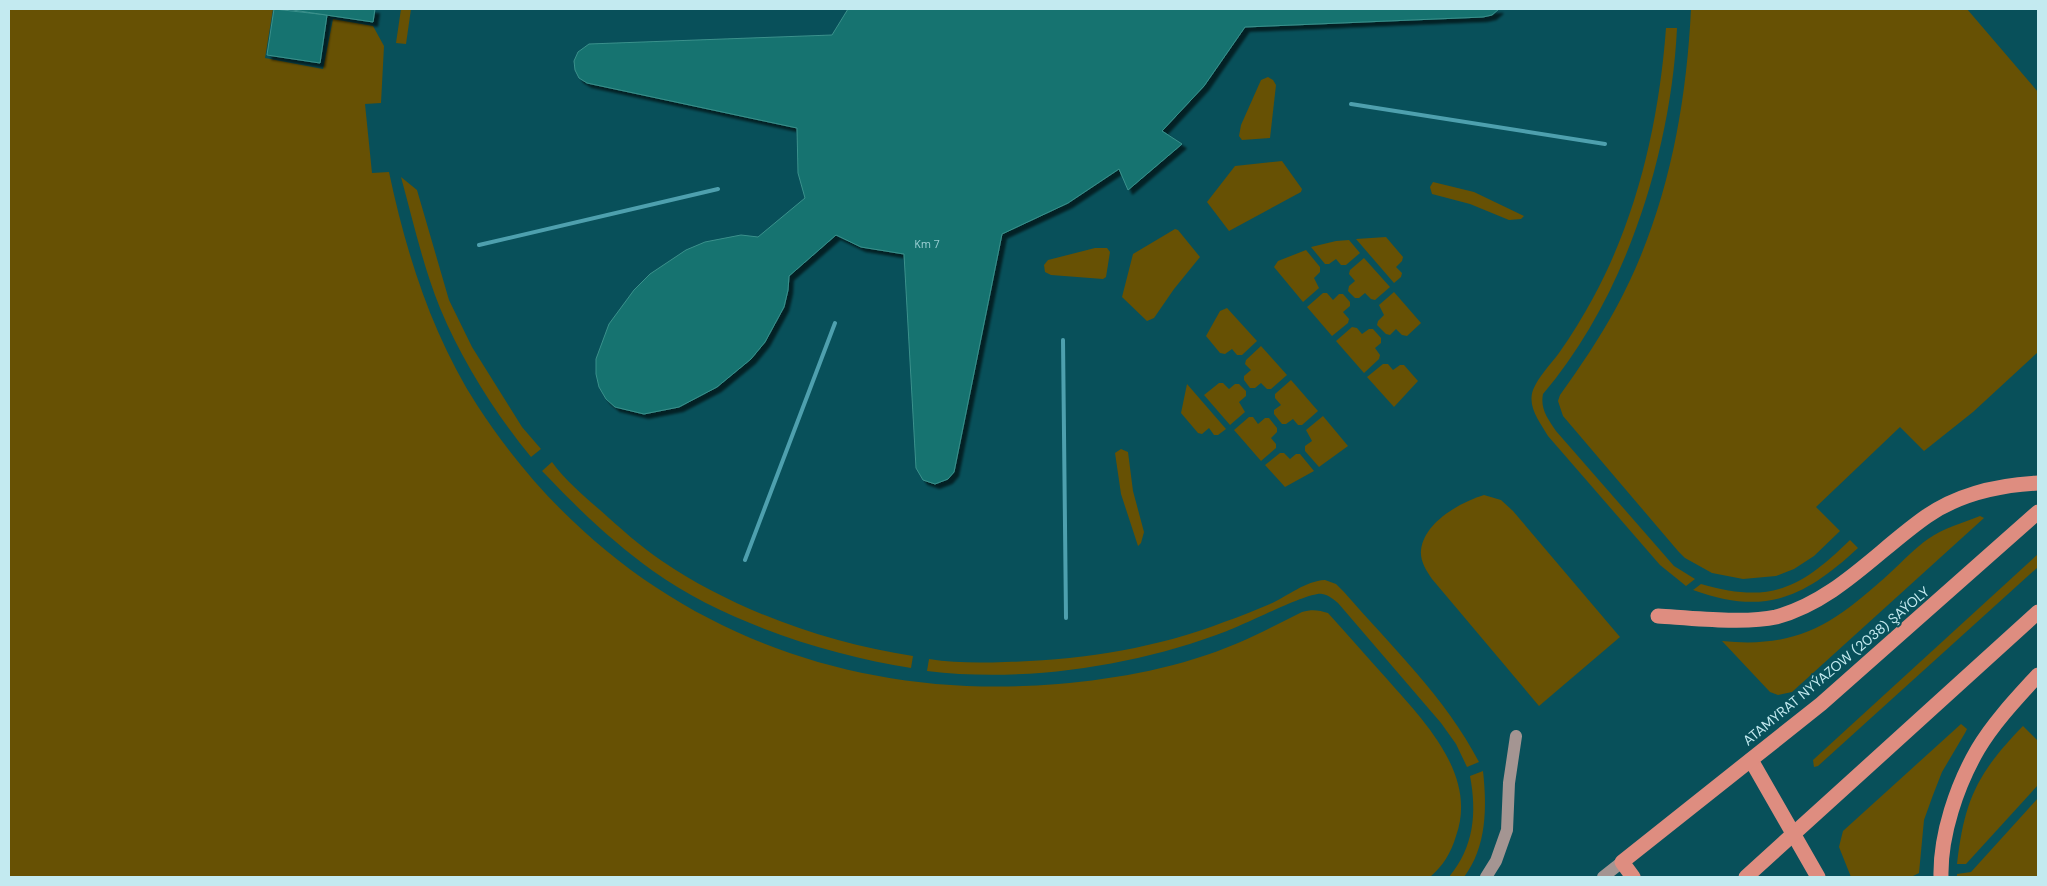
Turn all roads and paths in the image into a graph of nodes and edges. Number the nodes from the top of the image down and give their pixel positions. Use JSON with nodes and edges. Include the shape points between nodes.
{"nodes":[{"id":1,"x":1351,"y":104,"type":"dead end"},
{"id":2,"x":1604,"y":144,"type":"dead end"},
{"id":3,"x":718,"y":189,"type":"dead end"},
{"id":4,"x":479,"y":245,"type":"dead end"},
{"id":5,"x":835,"y":324,"type":"dead end"},
{"id":6,"x":1063,"y":340,"type":"dead end"},
{"id":7,"x":2038,"y":483,"type":"edge"},
{"id":8,"x":2038,"y":512,"type":"edge"},
{"id":9,"x":745,"y":560,"type":"dead end"},
{"id":10,"x":2038,"y":612,"type":"edge"},
{"id":11,"x":1658,"y":616,"type":"dead end"},
{"id":12,"x":1066,"y":618,"type":"dead end"},
{"id":13,"x":2038,"y":675,"type":"edge"},
{"id":14,"x":1516,"y":736,"type":"dead end"},
{"id":15,"x":1751,"y":760,"type":"junction"},
{"id":16,"x":1794,"y":836,"type":"junction"},
{"id":17,"x":1622,"y":862,"type":"junction"},
{"id":18,"x":1486,"y":877,"type":"edge"},
{"id":19,"x":1603,"y":877,"type":"edge"},
{"id":20,"x":1633,"y":877,"type":"edge"},
{"id":21,"x":1746,"y":877,"type":"edge"},
{"id":22,"x":1818,"y":877,"type":"edge"},
{"id":23,"x":1942,"y":877,"type":"edge"}],
"edges":[{"from":1,"to":2,"type":"lane"},
{"from":3,"to":4,"type":"lane"},
{"from":5,"to":9,"type":"lane"},
{"from":6,"to":12,"type":"lane"},
{"from":7,"to":11,"type":"highway","via":[[1998,487],[1951,502],[1927,516],[1872,562],[1829,591],[1775,617]]},
{"from":8,"to":15,"type":"highway","name":"ATAMYRAT NYÝAZOW (2038) ŞAÝOLY","via":[[1821,704]]},
{"from":10,"to":16,"type":"highway"},
{"from":13,"to":23,"type":"highway","via":[[2008,707],[1978,749],[1955,802],[1946,835]]},
{"from":14,"to":18,"type":"main road","via":[[1507,830],[1496,861]]},
{"from":15,"to":16,"type":"highway"},
{"from":15,"to":17,"type":"highway","name":"ATAMYRAT NYÝAZOW (2038) ŞAÝOLY"},
{"from":16,"to":21,"type":"highway"},
{"from":16,"to":22,"type":"highway"},
{"from":17,"to":19,"type":"main road","name":"ATAMYRAT NYÝAZOW (2038) ŞAÝOLY"},
{"from":17,"to":20,"type":"highway"}]}
